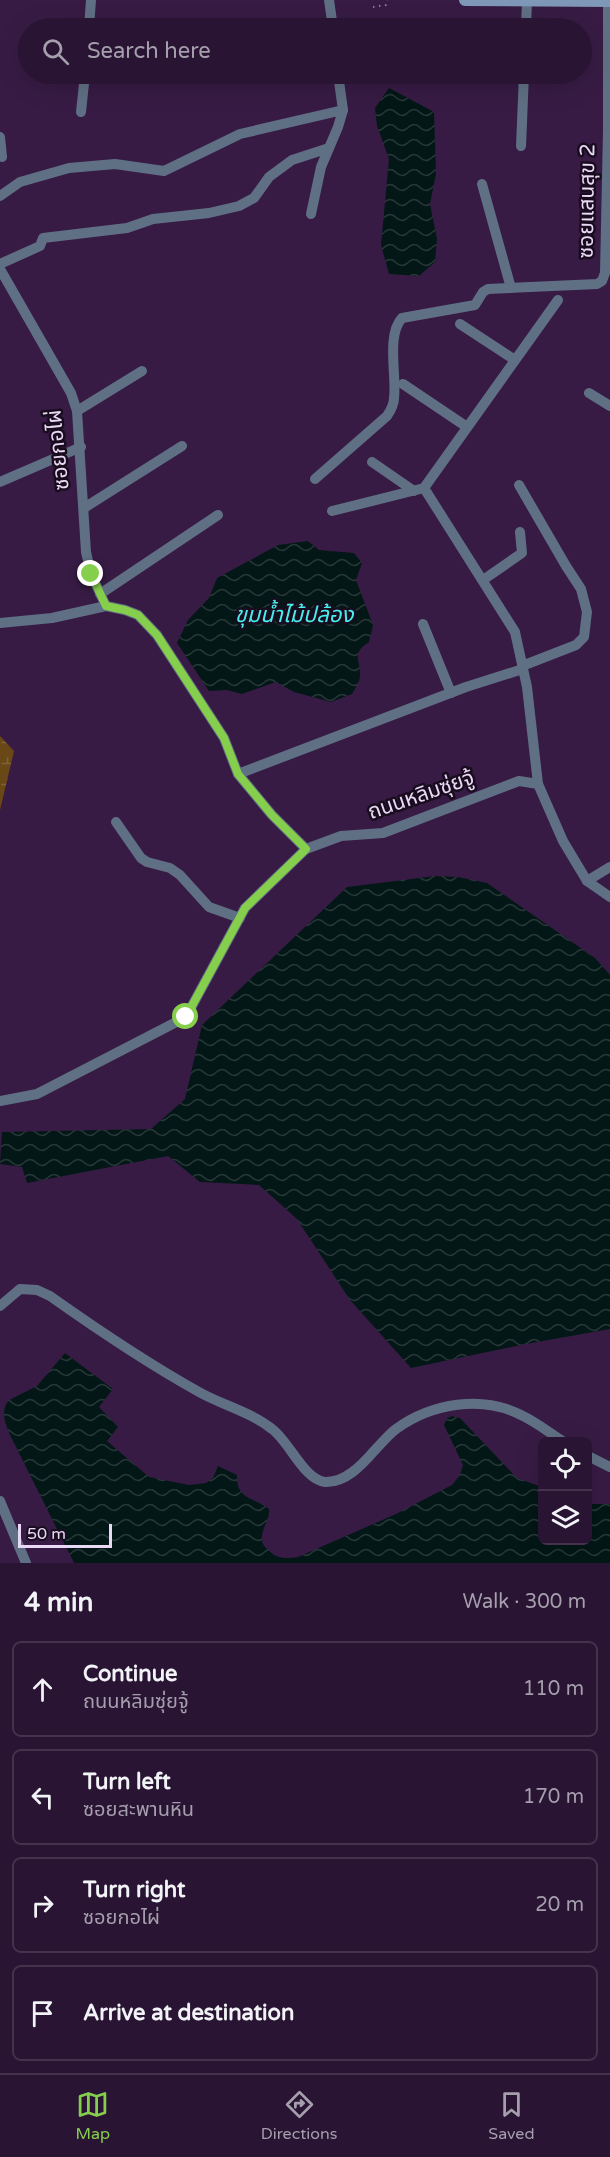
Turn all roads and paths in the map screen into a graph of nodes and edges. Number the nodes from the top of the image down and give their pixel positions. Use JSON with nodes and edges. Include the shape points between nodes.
{"nodes":[{"id":1,"x":91,"y":0,"type":"edge"},
{"id":2,"x":329,"y":0,"type":"edge"},
{"id":3,"x":387,"y":0,"type":"edge"},
{"id":4,"x":465,"y":0,"type":"edge"},
{"id":5,"x":527,"y":1,"type":"edge"},
{"id":6,"x":609,"y":1,"type":"edge"},
{"id":7,"x":373,"y":7,"type":"dead end"},
{"id":8,"x":90,"y":18,"type":"edge"},
{"id":9,"x":332,"y":18,"type":"edge"},
{"id":10,"x":526,"y":18,"type":"edge"},
{"id":11,"x":84,"y":84,"type":"edge"},
{"id":12,"x":339,"y":84,"type":"edge"},
{"id":13,"x":524,"y":84,"type":"edge"},
{"id":14,"x":343,"y":110,"type":"junction"},
{"id":15,"x":81,"y":112,"type":"dead end"},
{"id":16,"x":0,"y":137,"type":"edge"},
{"id":17,"x":521,"y":146,"type":"dead end"},
{"id":18,"x":329,"y":148,"type":"junction"},
{"id":19,"x":2,"y":157,"type":"dead end"},
{"id":20,"x":482,"y":184,"type":"dead end"},
{"id":21,"x":0,"y":196,"type":"edge"},
{"id":22,"x":311,"y":214,"type":"dead end"},
{"id":23,"x":0,"y":266,"type":"edge"},
{"id":24,"x":511,"y":288,"type":"junction"},
{"id":25,"x":558,"y":300,"type":"dead end"},
{"id":26,"x":460,"y":324,"type":"dead end"},
{"id":27,"x":515,"y":360,"type":"junction"},
{"id":28,"x":142,"y":371,"type":"dead end"},
{"id":29,"x":403,"y":384,"type":"dead end"},
{"id":30,"x":589,"y":393,"type":"dead end"},
{"id":31,"x":610,"y":406,"type":"edge"},
{"id":32,"x":78,"y":411,"type":"junction"},
{"id":33,"x":467,"y":427,"type":"junction"},
{"id":34,"x":182,"y":446,"type":"dead end"},
{"id":35,"x":81,"y":447,"type":"junction"},
{"id":36,"x":372,"y":462,"type":"dead end"},
{"id":37,"x":315,"y":479,"type":"dead end"},
{"id":38,"x":0,"y":482,"type":"edge"},
{"id":39,"x":519,"y":485,"type":"dead end"},
{"id":40,"x":419,"y":490,"type":"junction"},
{"id":41,"x":84,"y":508,"type":"junction"},
{"id":42,"x":332,"y":511,"type":"dead end"},
{"id":43,"x":218,"y":515,"type":"dead end"},
{"id":44,"x":520,"y":532,"type":"dead end"},
{"id":45,"x":483,"y":580,"type":"junction"},
{"id":46,"x":100,"y":594,"type":"junction"},
{"id":47,"x":106,"y":606,"type":"junction"},
{"id":48,"x":0,"y":623,"type":"edge"},
{"id":49,"x":423,"y":624,"type":"dead end"},
{"id":50,"x":523,"y":667,"type":"junction"},
{"id":51,"x":451,"y":693,"type":"junction"},
{"id":52,"x":238,"y":774,"type":"junction"},
{"id":53,"x":538,"y":784,"type":"junction"},
{"id":54,"x":116,"y":822,"type":"dead end"},
{"id":55,"x":306,"y":849,"type":"junction"},
{"id":56,"x":610,"y":867,"type":"edge"},
{"id":57,"x":587,"y":881,"type":"junction"},
{"id":58,"x":610,"y":897,"type":"edge"},
{"id":59,"x":240,"y":918,"type":"junction"},
{"id":60,"x":0,"y":1101,"type":"edge"},
{"id":61,"x":0,"y":1306,"type":"edge"},
{"id":62,"x":556,"y":1437,"type":"edge"},
{"id":63,"x":592,"y":1458,"type":"edge"},
{"id":64,"x":610,"y":1467,"type":"edge"},
{"id":65,"x":0,"y":1501,"type":"edge"},
{"id":66,"x":26,"y":1563,"type":"edge"}],
"edges":[{"from":1,"to":8,"type":"street"},
{"from":2,"to":9,"type":"street"},
{"from":3,"to":7,"type":"path","via":[[386,5]]},
{"from":4,"to":5,"type":"main road"},
{"from":5,"to":6,"type":"main road"},
{"from":5,"to":10,"type":"street"},
{"from":6,"to":24,"type":"street","name":"ซอยแสนสุข 2","via":[[602,281]]},
{"from":11,"to":15,"type":"street"},
{"from":12,"to":14,"type":"street"},
{"from":13,"to":17,"type":"street"},
{"from":14,"to":18,"type":"street"},
{"from":14,"to":21,"type":"street","via":[[240,135],[164,171],[115,164],[69,168],[20,182]]},
{"from":16,"to":19,"type":"street"},
{"from":18,"to":22,"type":"street","via":[[316,181]]},
{"from":18,"to":23,"type":"street","via":[[292,160],[269,177],[254,198],[239,207],[153,219],[127,228],[43,238],[40,246]]},
{"from":20,"to":24,"type":"street"},
{"from":23,"to":32,"type":"street","name":"ซอยกอไผ่"},
{"from":24,"to":37,"type":"street","name":"ซอยแสนสุข 2","via":[[488,289],[475,305],[402,318],[395,332],[392,408]]},
{"from":25,"to":27,"type":"street"},
{"from":26,"to":27,"type":"street"},
{"from":27,"to":33,"type":"street"},
{"from":28,"to":32,"type":"street"},
{"from":29,"to":33,"type":"street"},
{"from":30,"to":31,"type":"street"},
{"from":32,"to":35,"type":"street","name":"ซอยกอไผ่"},
{"from":33,"to":40,"type":"street"},
{"from":34,"to":41,"type":"street"},
{"from":35,"to":38,"type":"street"},
{"from":35,"to":41,"type":"street","name":"ซอยกอไผ่"},
{"from":36,"to":40,"type":"street"},
{"from":39,"to":50,"type":"street","via":[[581,589],[586,612],[584,637],[576,645]]},
{"from":40,"to":42,"type":"street"},
{"from":40,"to":45,"type":"street"},
{"from":41,"to":46,"type":"street","name":"ซอยกอไผ่","via":[[86,552]]},
{"from":43,"to":46,"type":"street"},
{"from":44,"to":45,"type":"street","via":[[522,553]]},
{"from":45,"to":50,"type":"street","via":[[515,632]]},
{"from":46,"to":47,"type":"street","name":"ซอยกอไผ่"},
{"from":47,"to":48,"type":"street","via":[[52,618]]},
{"from":47,"to":52,"type":"street","via":[[138,615],[157,635],[224,738]]},
{"from":49,"to":51,"type":"street"},
{"from":50,"to":51,"type":"street"},
{"from":50,"to":53,"type":"street"},
{"from":51,"to":52,"type":"street"},
{"from":52,"to":55,"type":"street"},
{"from":53,"to":55,"type":"street","name":"ถนนหลิมซุ่ยจู้","via":[[519,781],[383,833],[341,836]]},
{"from":53,"to":57,"type":"street","via":[[563,841]]},
{"from":54,"to":59,"type":"street","via":[[141,858],[180,874],[209,907]]},
{"from":55,"to":59,"type":"street","name":"ถนนหลิมซุ่ยจู้","via":[[245,908]]},
{"from":56,"to":57,"type":"street"},
{"from":57,"to":58,"type":"street"},
{"from":59,"to":60,"type":"street","name":"ถนนหลิมซุ่ยจู้","via":[[186,1017],[37,1095]]},
{"from":61,"to":62,"type":"street","via":[[20,1289],[50,1296],[123,1347],[272,1428],[311,1477],[320,1481],[343,1478],[395,1430],[418,1416],[465,1403],[487,1403],[520,1414]]},
{"from":63,"to":64,"type":"street"},
{"from":65,"to":66,"type":"street"}]}
